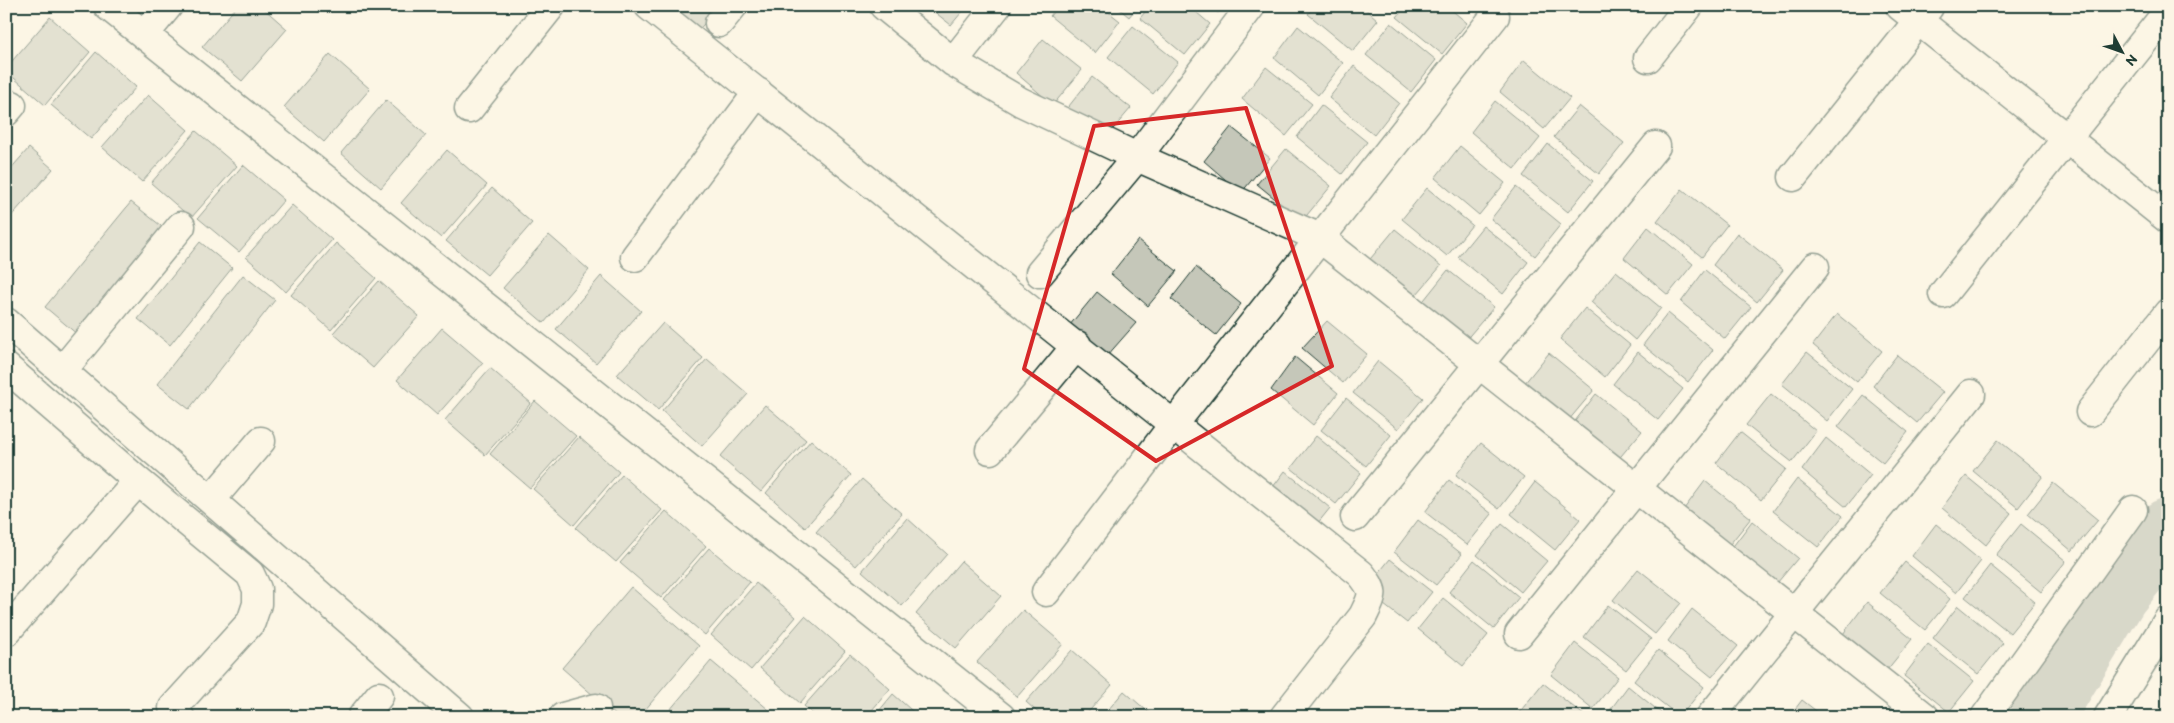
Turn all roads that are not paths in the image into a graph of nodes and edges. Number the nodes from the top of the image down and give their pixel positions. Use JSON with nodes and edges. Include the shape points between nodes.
{"nodes":[{"id":1,"x":108,"y":6,"type":"edge"},
{"id":2,"x":168,"y":6,"type":"edge"},
{"id":3,"x":551,"y":6,"type":"edge"},
{"id":4,"x":649,"y":6,"type":"edge"},
{"id":5,"x":884,"y":6,"type":"edge"},
{"id":6,"x":998,"y":6,"type":"edge"},
{"id":7,"x":1252,"y":6,"type":"edge"},
{"id":8,"x":1689,"y":6,"type":"edge"},
{"id":9,"x":1916,"y":11,"type":"edge"},
{"id":10,"x":2168,"y":11,"type":"edge"},
{"id":11,"x":1495,"y":16,"type":"dead end"},
{"id":12,"x":144,"y":35,"type":"junction"},
{"id":13,"x":1648,"y":58,"type":"dead end"},
{"id":14,"x":953,"y":62,"type":"junction"},
{"id":15,"x":758,"y":92,"type":"junction"},
{"id":16,"x":469,"y":109,"type":"dead end"},
{"id":17,"x":2066,"y":139,"type":"junction"},
{"id":18,"x":1656,"y":146,"type":"dead end"},
{"id":19,"x":1137,"y":157,"type":"junction"},
{"id":20,"x":1793,"y":177,"type":"dead end"},
{"id":21,"x":2168,"y":219,"type":"edge"},
{"id":22,"x":181,"y":226,"type":"dead end"},
{"id":23,"x":1320,"y":238,"type":"junction"},
{"id":24,"x":635,"y":257,"type":"dead end"},
{"id":25,"x":1814,"y":267,"type":"dead end"},
{"id":26,"x":1040,"y":273,"type":"dead end"},
{"id":27,"x":1943,"y":294,"type":"dead end"},
{"id":28,"x":2168,"y":313,"type":"edge"},
{"id":29,"x":6,"y":322,"type":"edge"},
{"id":30,"x":1077,"y":345,"type":"junction"},
{"id":31,"x":1479,"y":365,"type":"junction"},
{"id":32,"x":7,"y":368,"type":"edge"},
{"id":33,"x":62,"y":371,"type":"junction"},
{"id":34,"x":1971,"y":394,"type":"dead end"},
{"id":35,"x":2090,"y":412,"type":"dead end"},
{"id":36,"x":1174,"y":424,"type":"junction"},
{"id":37,"x":261,"y":441,"type":"dead end"},
{"id":38,"x":990,"y":450,"type":"dead end"},
{"id":39,"x":138,"y":481,"type":"junction"},
{"id":40,"x":1636,"y":488,"type":"junction"},
{"id":41,"x":211,"y":500,"type":"junction"},
{"id":42,"x":2133,"y":510,"type":"dead end"},
{"id":43,"x":1355,"y":517,"type":"dead end"},
{"id":44,"x":1046,"y":592,"type":"dead end"},
{"id":45,"x":1794,"y":613,"type":"junction"},
{"id":46,"x":2168,"y":620,"type":"edge"},
{"id":47,"x":6,"y":632,"type":"edge"},
{"id":48,"x":1519,"y":634,"type":"dead end"},
{"id":49,"x":596,"y":708,"type":"dead end"},
{"id":50,"x":173,"y":714,"type":"edge"},
{"id":51,"x":460,"y":717,"type":"edge"},
{"id":52,"x":563,"y":717,"type":"edge"},
{"id":53,"x":1001,"y":717,"type":"edge"},
{"id":54,"x":1284,"y":717,"type":"edge"},
{"id":55,"x":1710,"y":717,"type":"edge"},
{"id":56,"x":1925,"y":717,"type":"edge"},
{"id":57,"x":1985,"y":717,"type":"edge"},
{"id":58,"x":2108,"y":717,"type":"edge"}],
"edges":[{"from":1,"to":12,"type":"street"},
{"from":2,"to":12,"type":"street"},
{"from":3,"to":16,"type":"street"},
{"from":4,"to":15,"type":"street"},
{"from":5,"to":14,"type":"street"},
{"from":6,"to":14,"type":"street"},
{"from":7,"to":19,"type":"street"},
{"from":8,"to":13,"type":"street"},
{"from":9,"to":17,"type":"street"},
{"from":9,"to":20,"type":"street"},
{"from":10,"to":17,"type":"street"},
{"from":11,"to":23,"type":"street"},
{"from":12,"to":53,"type":"street"},
{"from":14,"to":19,"type":"street","via":[[1021,102]]},
{"from":15,"to":24,"type":"street"},
{"from":15,"to":30,"type":"street"},
{"from":17,"to":21,"type":"street"},
{"from":17,"to":27,"type":"street"},
{"from":18,"to":31,"type":"street"},
{"from":19,"to":23,"type":"street"},
{"from":19,"to":26,"type":"street"},
{"from":22,"to":33,"type":"street"},
{"from":23,"to":31,"type":"street"},
{"from":23,"to":36,"type":"street"},
{"from":25,"to":40,"type":"street"},
{"from":28,"to":35,"type":"street"},
{"from":29,"to":33,"type":"street"},
{"from":30,"to":36,"type":"street"},
{"from":30,"to":38,"type":"street"},
{"from":31,"to":40,"type":"street"},
{"from":31,"to":43,"type":"street"},
{"from":32,"to":39,"type":"street"},
{"from":33,"to":41,"type":"street"},
{"from":34,"to":45,"type":"street"},
{"from":36,"to":44,"type":"street"},
{"from":36,"to":54,"type":"street","via":[[1361,574],[1372,587],[1371,599],[1363,616]]},
{"from":37,"to":41,"type":"street"},
{"from":39,"to":47,"type":"street"},
{"from":39,"to":50,"type":"street","via":[[250,574],[257,588],[257,604],[251,622]]},
{"from":40,"to":45,"type":"street"},
{"from":40,"to":48,"type":"street"},
{"from":41,"to":51,"type":"street"},
{"from":42,"to":57,"type":"street"},
{"from":45,"to":55,"type":"street"},
{"from":45,"to":56,"type":"street"},
{"from":46,"to":58,"type":"street"},
{"from":49,"to":52,"type":"street"}]}
